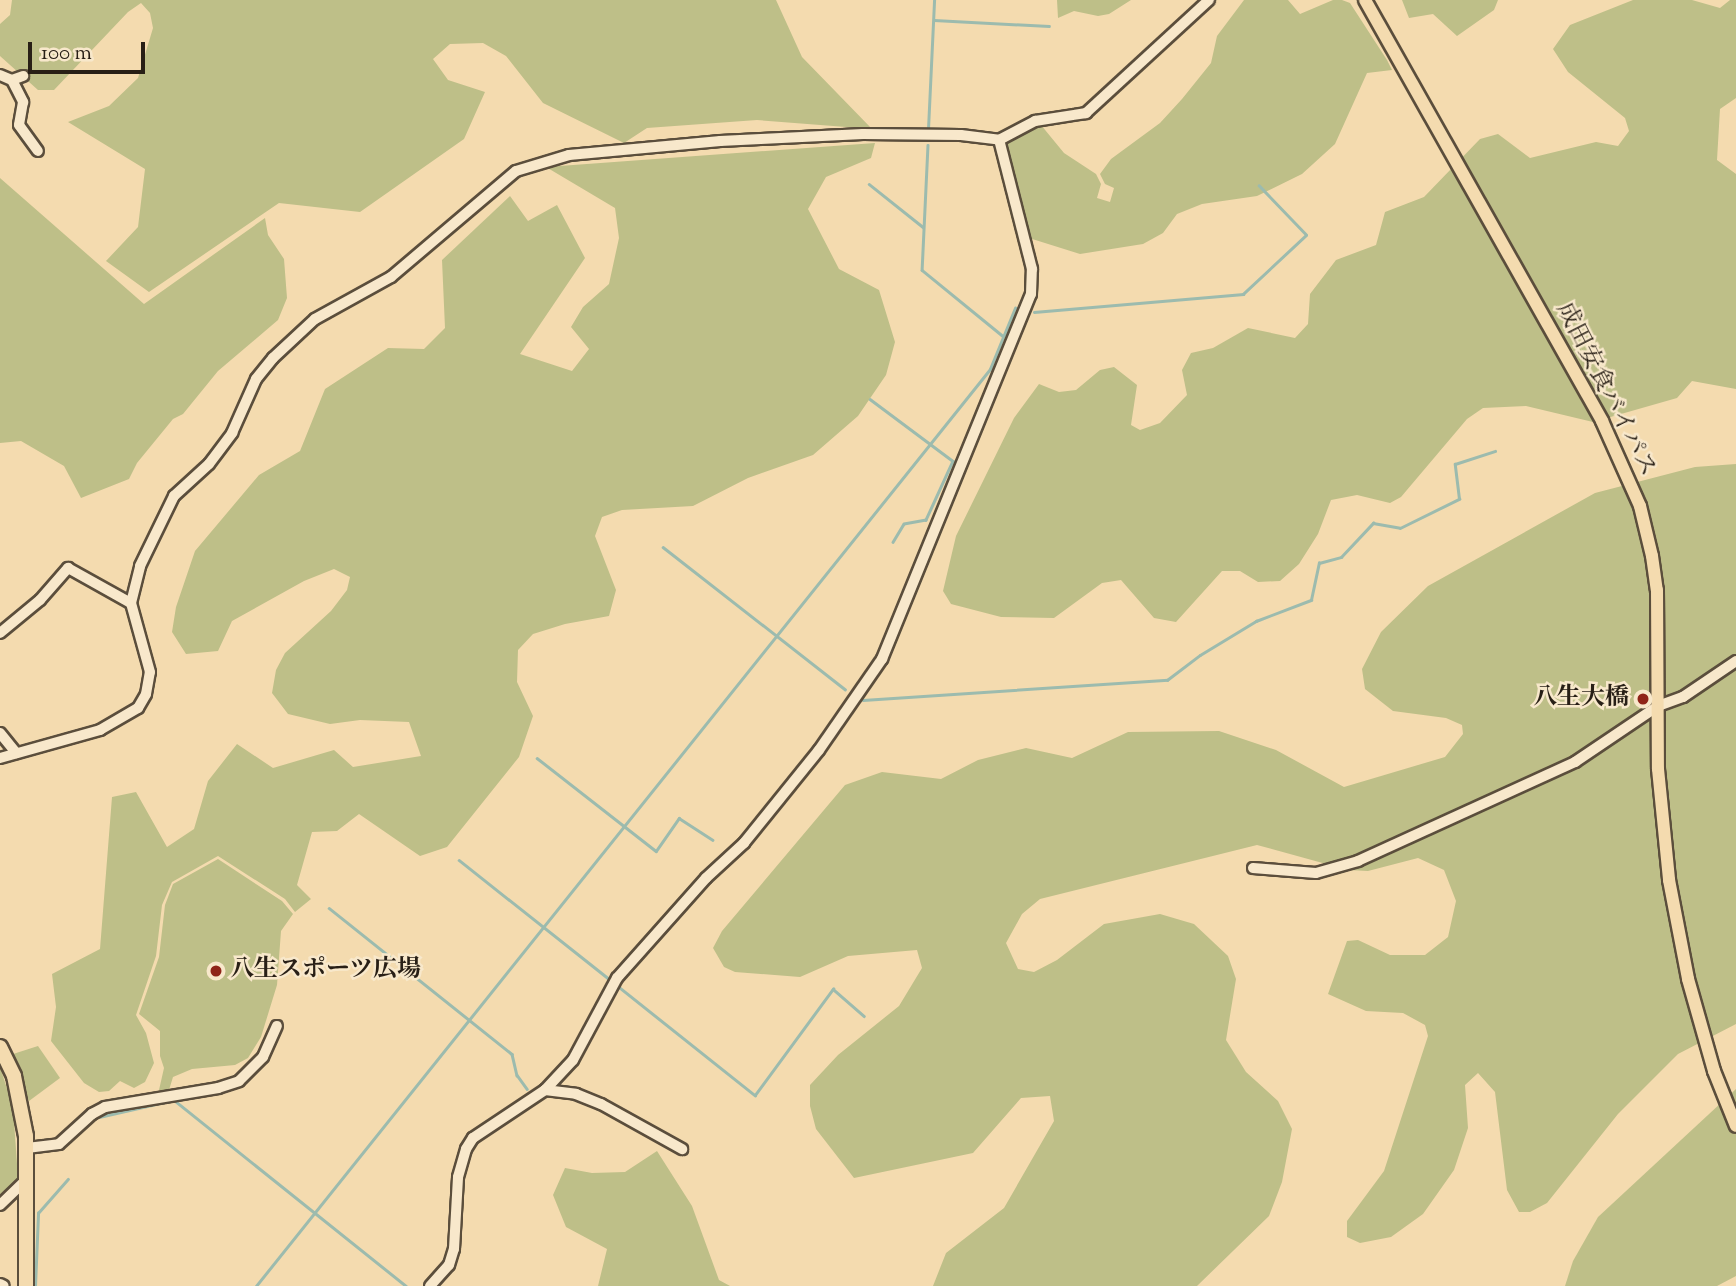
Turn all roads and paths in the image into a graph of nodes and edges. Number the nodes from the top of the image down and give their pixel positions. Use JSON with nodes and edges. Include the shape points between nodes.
{"nodes":[{"id":1,"x":1209,"y":0,"type":"edge"},
{"id":2,"x":1364,"y":0,"type":"edge"},
{"id":3,"x":0,"y":75,"type":"edge"},
{"id":4,"x":23,"y":76,"type":"dead end"},
{"id":5,"x":12,"y":80,"type":"junction"},
{"id":6,"x":999,"y":140,"type":"junction"},
{"id":7,"x":38,"y":151,"type":"dead end"},
{"id":8,"x":131,"y":603,"type":"junction"},
{"id":9,"x":0,"y":633,"type":"edge"},
{"id":10,"x":1736,"y":661,"type":"edge"},
{"id":11,"x":1658,"y":706,"type":"junction"},
{"id":12,"x":0,"y":733,"type":"edge"},
{"id":13,"x":16,"y":753,"type":"junction"},
{"id":14,"x":0,"y":758,"type":"edge"},
{"id":15,"x":1253,"y":868,"type":"dead end"},
{"id":16,"x":277,"y":1026,"type":"dead end"},
{"id":17,"x":0,"y":1047,"type":"edge"},
{"id":18,"x":545,"y":1090,"type":"junction"},
{"id":19,"x":1736,"y":1126,"type":"edge"},
{"id":20,"x":27,"y":1148,"type":"junction"},
{"id":21,"x":682,"y":1149,"type":"dead end"},
{"id":22,"x":27,"y":1179,"type":"junction"},
{"id":23,"x":0,"y":1205,"type":"edge"},
{"id":24,"x":26,"y":1286,"type":"edge"},
{"id":25,"x":430,"y":1286,"type":"edge"}],
"edges":[{"from":1,"to":6,"type":"street","via":[[1086,113],[1035,121]]},
{"from":2,"to":11,"type":"main road","name":"成田安食バイパス","via":[[1627,472],[1646,528],[1657,590]]},
{"from":3,"to":5,"type":"street"},
{"from":4,"to":5,"type":"street"},
{"from":5,"to":7,"type":"street","via":[[23,102],[19,125]]},
{"from":6,"to":8,"type":"street","via":[[863,134],[720,141],[569,155],[516,171],[391,277],[315,319],[273,358],[248,394],[220,451],[174,496],[163,514],[140,566]]},
{"from":6,"to":18,"type":"street","via":[[1032,269],[1031,294],[883,659],[744,843],[706,878],[617,978],[573,1060]]},
{"from":8,"to":9,"type":"street","via":[[68,568],[40,600]]},
{"from":8,"to":13,"type":"street","via":[[150,672],[138,708],[100,730]]},
{"from":10,"to":11,"type":"street","via":[[1682,697]]},
{"from":11,"to":15,"type":"street","via":[[1575,762],[1358,861],[1316,873]]},
{"from":11,"to":19,"type":"main road","name":"成田安食バイパス","via":[[1667,867],[1688,979],[1714,1071]]},
{"from":12,"to":13,"type":"street"},
{"from":13,"to":14,"type":"street"},
{"from":16,"to":20,"type":"street","via":[[256,1067],[239,1081],[105,1107],[59,1144]]},
{"from":17,"to":20,"type":"highway","via":[[20,1099]]},
{"from":18,"to":21,"type":"street","via":[[576,1094],[601,1104]]},
{"from":18,"to":25,"type":"street","via":[[486,1126],[466,1149],[458,1177],[454,1249],[449,1265]]},
{"from":20,"to":22,"type":"highway"},
{"from":22,"to":23,"type":"street"},
{"from":22,"to":24,"type":"highway"}]}
